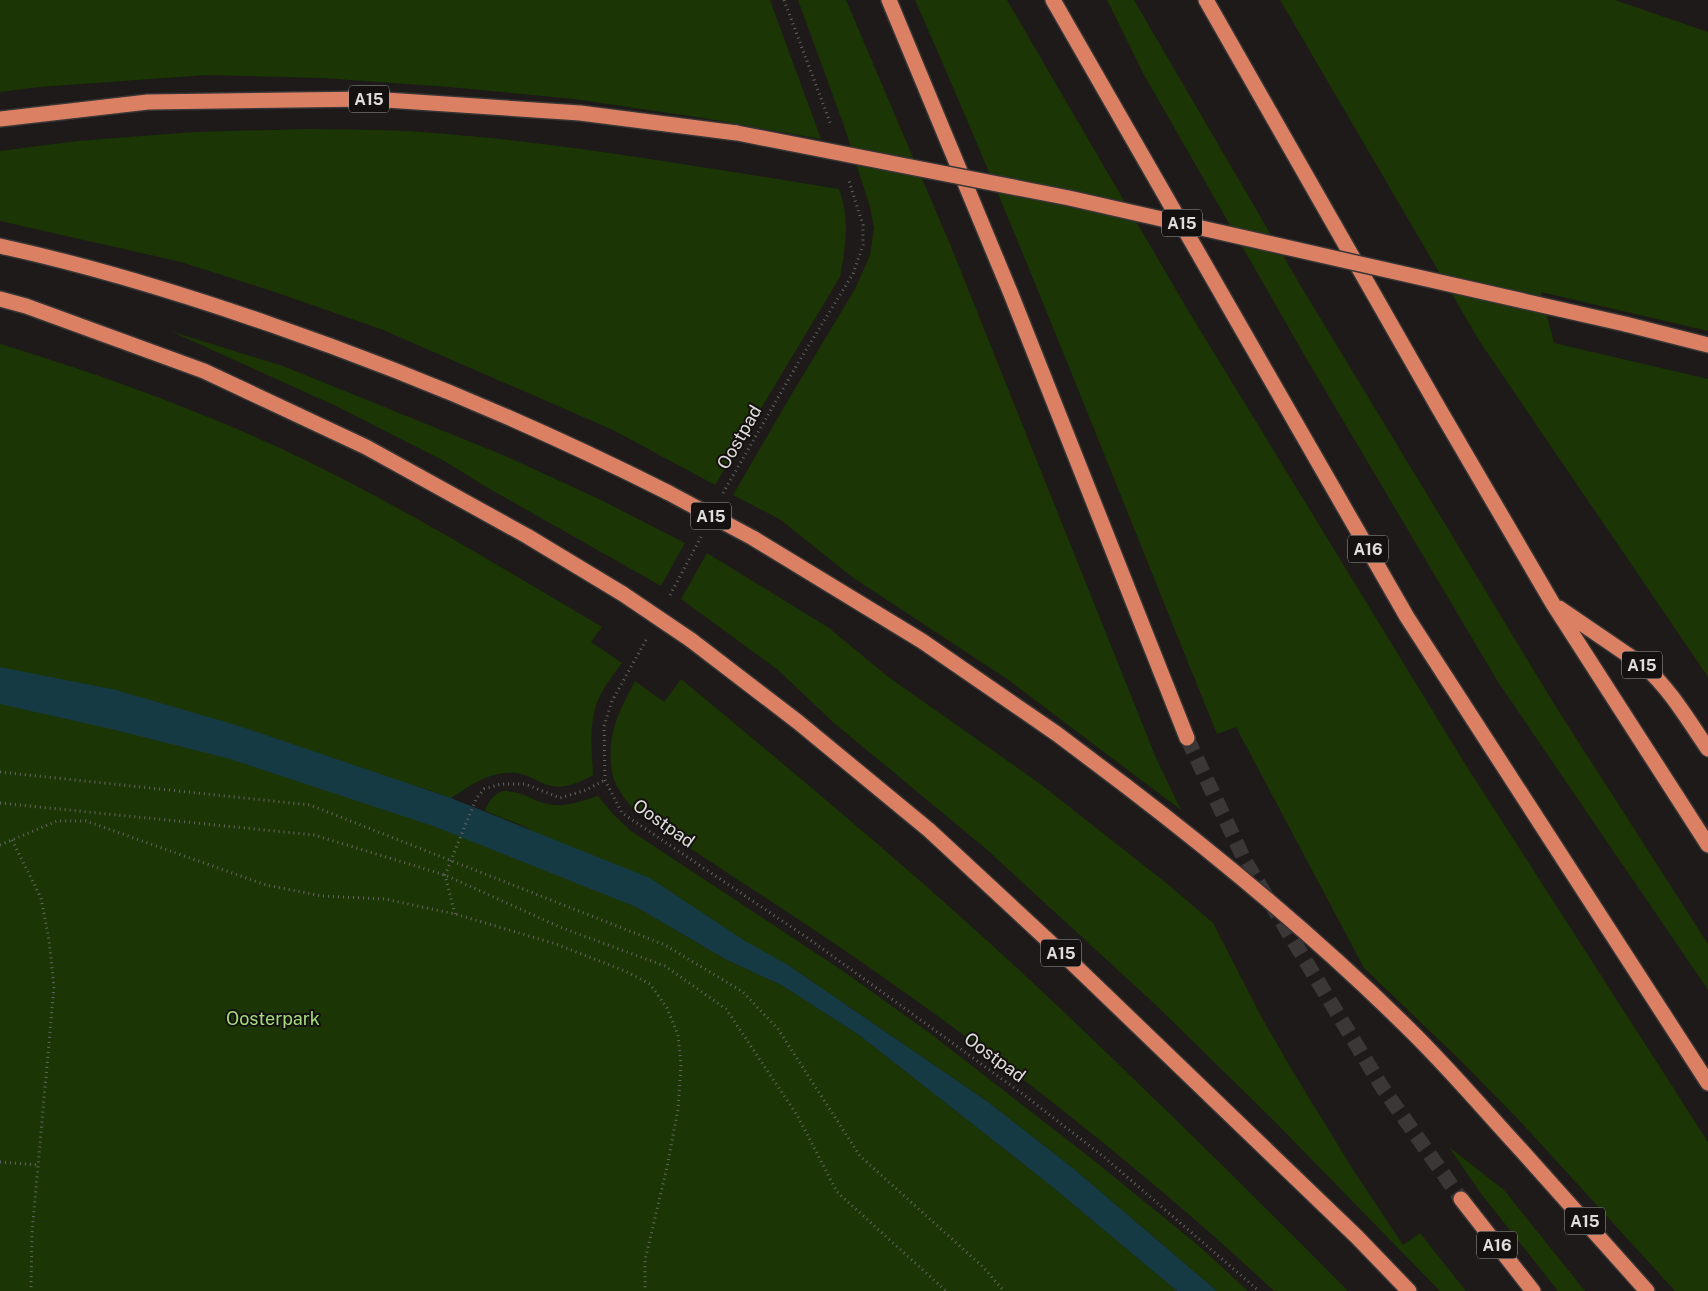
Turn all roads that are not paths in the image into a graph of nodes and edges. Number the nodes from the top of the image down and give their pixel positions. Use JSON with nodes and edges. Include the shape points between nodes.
{"nodes":[{"id":1,"x":890,"y":0,"type":"edge"},
{"id":2,"x":1053,"y":0,"type":"edge"},
{"id":3,"x":1206,"y":0,"type":"edge"},
{"id":4,"x":0,"y":119,"type":"edge"},
{"id":5,"x":0,"y":246,"type":"edge"},
{"id":6,"x":0,"y":299,"type":"edge"},
{"id":7,"x":1708,"y":344,"type":"edge"},
{"id":8,"x":1553,"y":604,"type":"junction"},
{"id":9,"x":1187,"y":738,"type":"tunnel mouth"},
{"id":10,"x":1708,"y":749,"type":"edge"},
{"id":11,"x":1708,"y":846,"type":"edge"},
{"id":12,"x":1708,"y":1082,"type":"edge"},
{"id":13,"x":1461,"y":1200,"type":"tunnel mouth"},
{"id":14,"x":1409,"y":1291,"type":"edge"},
{"id":15,"x":1533,"y":1291,"type":"edge"},
{"id":16,"x":1647,"y":1291,"type":"edge"}],
"edges":[{"from":1,"to":9,"type":"highway","via":[[1012,294]]},
{"from":2,"to":12,"type":"highway","number":"A16","via":[[1407,617]]},
{"from":3,"to":8,"type":"highway"},
{"from":4,"to":7,"type":"highway","number":"A15","bridge":true,"via":[[148,102],[371,99],[580,113],[737,133],[1069,198]]},
{"from":5,"to":16,"type":"highway","number":"A15","bridge":true,"via":[[64,260],[219,307],[348,352],[484,406],[608,462],[753,538],[922,641],[1126,786],[1203,845],[1303,930],[1417,1037]]},
{"from":6,"to":14,"type":"highway","number":"A15","bridge":true,"via":[[204,371],[366,447],[527,536],[691,640],[798,722],[929,830],[1074,964]]},
{"from":8,"to":10,"type":"highway","number":"A15","via":[[1656,676]]},
{"from":8,"to":11,"type":"highway"},
{"from":13,"to":15,"type":"highway","number":"A16"}]}
